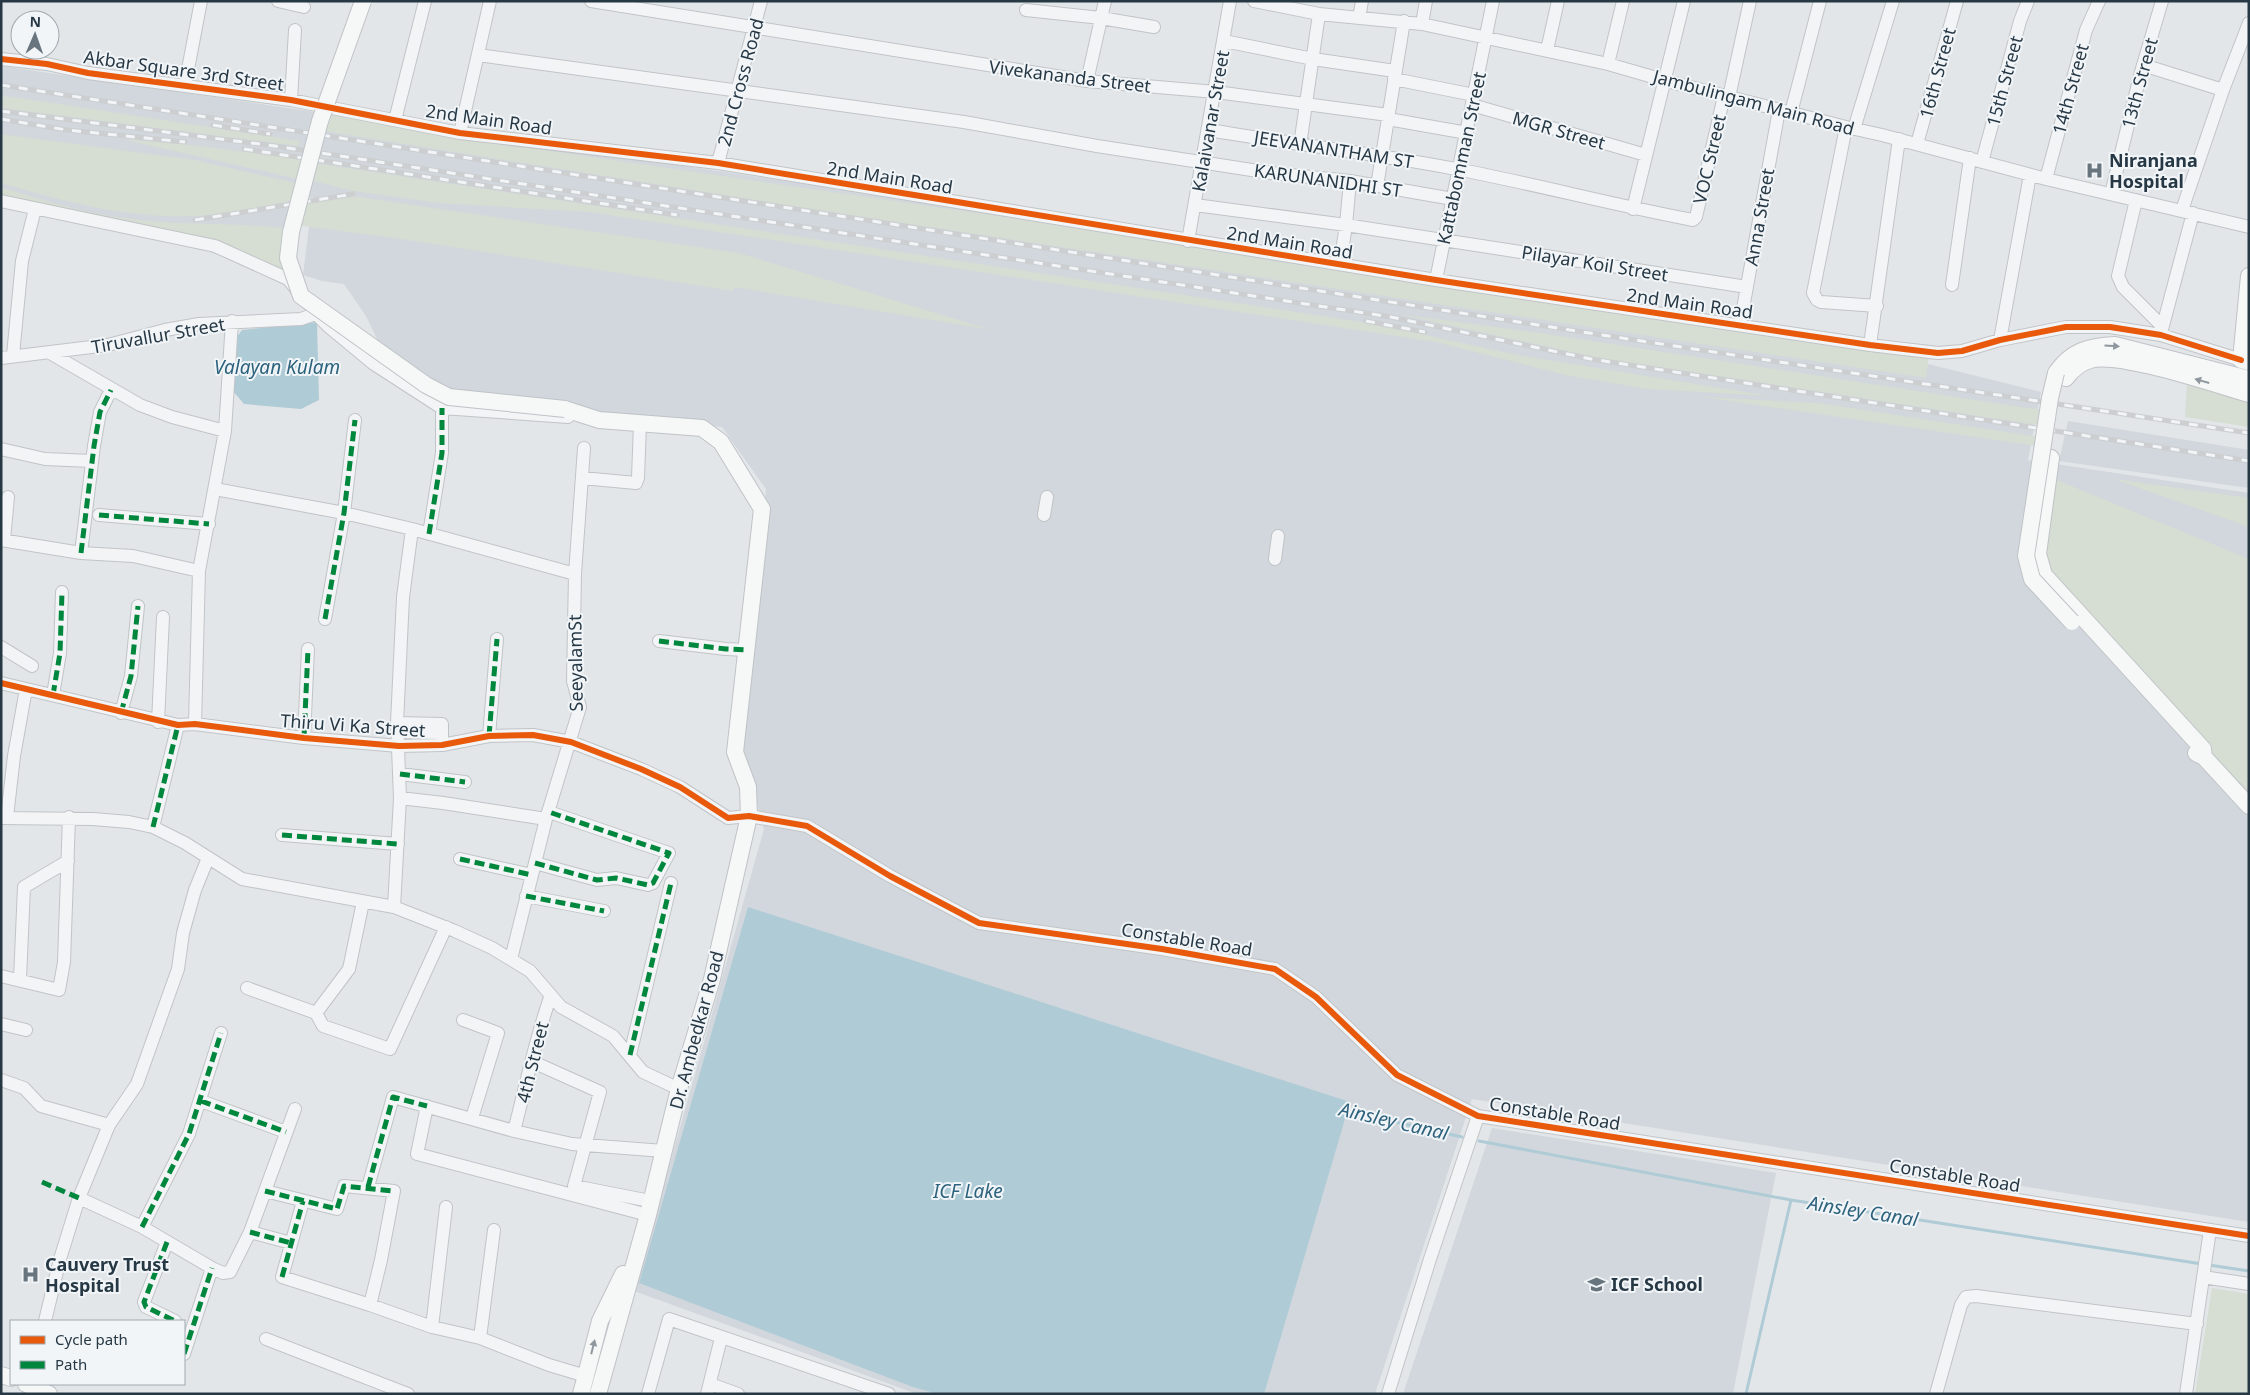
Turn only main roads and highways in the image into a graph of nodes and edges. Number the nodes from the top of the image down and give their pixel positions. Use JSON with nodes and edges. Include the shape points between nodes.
{"nodes":[{"id":1,"x":363,"y":1,"type":"edge"},
{"id":2,"x":2249,"y":276,"type":"edge"},
{"id":3,"x":2246,"y":315,"type":"edge"},
{"id":4,"x":2245,"y":361,"type":"edge"},
{"id":5,"x":2061,"y":375,"type":"junction"},
{"id":6,"x":2249,"y":379,"type":"edge"},
{"id":7,"x":2249,"y":394,"type":"edge"},
{"id":8,"x":2072,"y":614,"type":"junction"},
{"id":9,"x":2249,"y":806,"type":"edge"},
{"id":10,"x":639,"y":1243,"type":"junction"},
{"id":11,"x":30,"y":1385,"type":"edge"},
{"id":12,"x":49,"y":1394,"type":"edge"},
{"id":13,"x":580,"y":1394,"type":"edge"},
{"id":14,"x":598,"y":1394,"type":"edge"}],
"edges":[{"from":1,"to":10,"type":"main road","name":"Dr. Ambedkar Road","bridge":true,"via":[[320,120],[291,232],[288,258],[301,296],[426,385],[449,397],[565,409],[599,420],[702,428],[721,442],[762,509],[735,752],[748,787],[749,816],[712,979]]},
{"from":2,"to":3,"type":"main road"},
{"from":3,"to":4,"type":"main road"},
{"from":5,"to":6,"type":"main road","one_way":true,"via":[[2064,362],[2080,350],[2115,345]]},
{"from":7,"to":5,"type":"main road","one_way":true,"via":[[2105,358],[2091,359]]},
{"from":5,"to":8,"type":"main road","via":[[2038,554],[2044,575]]},
{"from":5,"to":8,"type":"main road","bridge":true,"via":[[2050,398],[2026,556],[2032,579]]},
{"from":8,"to":9,"type":"main road","via":[[2172,730],[2196,754],[2204,757]]},
{"from":13,"to":10,"type":"main road","name":"Dr. Ambedkar Road","one_way":true,"via":[[600,1321]]},
{"from":10,"to":14,"type":"main road","name":"Dr. Ambedkar Road"},
{"from":11,"to":12,"type":"main road"}]}
